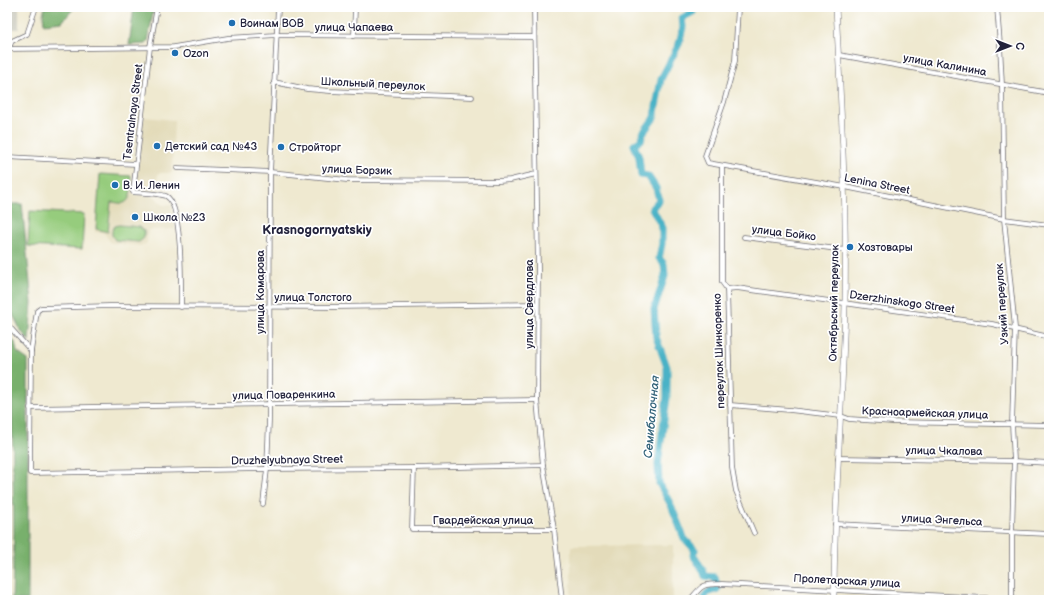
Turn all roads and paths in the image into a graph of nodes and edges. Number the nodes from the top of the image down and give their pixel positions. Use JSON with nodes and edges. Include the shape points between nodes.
{"nodes":[{"id":1,"x":36,"y":7,"type":"edge"},
{"id":2,"x":157,"y":7,"type":"edge"},
{"id":3,"x":278,"y":7,"type":"edge"},
{"id":4,"x":355,"y":7,"type":"edge"},
{"id":5,"x":534,"y":7,"type":"edge"},
{"id":6,"x":738,"y":7,"type":"edge"},
{"id":7,"x":836,"y":7,"type":"edge"},
{"id":8,"x":997,"y":7,"type":"edge"},
{"id":9,"x":276,"y":35,"type":"junction"},
{"id":10,"x":354,"y":36,"type":"junction"},
{"id":11,"x":534,"y":37,"type":"junction"},
{"id":12,"x":150,"y":48,"type":"junction"},
{"id":13,"x":7,"y":49,"type":"edge"},
{"id":14,"x":839,"y":55,"type":"junction"},
{"id":15,"x":274,"y":82,"type":"junction"},
{"id":16,"x":1002,"y":85,"type":"junction"},
{"id":17,"x":1049,"y":93,"type":"edge"},
{"id":18,"x":472,"y":97,"type":"dead end"},
{"id":19,"x":7,"y":157,"type":"edge"},
{"id":20,"x":136,"y":164,"type":"junction"},
{"id":21,"x":722,"y":166,"type":"junction"},
{"id":22,"x":177,"y":168,"type":"dead end"},
{"id":23,"x":270,"y":172,"type":"junction"},
{"id":24,"x":536,"y":174,"type":"junction"},
{"id":25,"x":845,"y":187,"type":"junction"},
{"id":26,"x":1004,"y":219,"type":"junction"},
{"id":27,"x":1049,"y":225,"type":"edge"},
{"id":28,"x":744,"y":237,"type":"dead end"},
{"id":29,"x":845,"y":250,"type":"junction"},
{"id":30,"x":727,"y":289,"type":"junction"},
{"id":31,"x":845,"y":303,"type":"junction"},
{"id":32,"x":537,"y":304,"type":"junction"},
{"id":33,"x":269,"y":306,"type":"junction"},
{"id":34,"x":181,"y":307,"type":"junction"},
{"id":35,"x":7,"y":324,"type":"edge"},
{"id":36,"x":1015,"y":328,"type":"junction"},
{"id":37,"x":1049,"y":336,"type":"edge"},
{"id":38,"x":31,"y":351,"type":"junction"},
{"id":39,"x":537,"y":400,"type":"junction"},
{"id":40,"x":269,"y":404,"type":"junction"},
{"id":41,"x":730,"y":405,"type":"junction"},
{"id":42,"x":30,"y":408,"type":"junction"},
{"id":43,"x":840,"y":416,"type":"junction"},
{"id":44,"x":1012,"y":424,"type":"junction"},
{"id":45,"x":1049,"y":425,"type":"edge"},
{"id":46,"x":838,"y":458,"type":"junction"},
{"id":47,"x":1014,"y":461,"type":"junction"},
{"id":48,"x":1049,"y":463,"type":"edge"},
{"id":49,"x":543,"y":465,"type":"junction"},
{"id":50,"x":414,"y":468,"type":"junction"},
{"id":51,"x":267,"y":469,"type":"junction"},
{"id":52,"x":264,"y":504,"type":"dead end"},
{"id":53,"x":835,"y":524,"type":"junction"},
{"id":54,"x":554,"y":529,"type":"junction"},
{"id":55,"x":754,"y":532,"type":"dead end"},
{"id":56,"x":1012,"y":532,"type":"junction"},
{"id":57,"x":1049,"y":534,"type":"edge"},
{"id":58,"x":834,"y":590,"type":"junction"},
{"id":59,"x":562,"y":600,"type":"edge"},
{"id":60,"x":690,"y":600,"type":"edge"},
{"id":61,"x":834,"y":600,"type":"edge"},
{"id":62,"x":1012,"y":600,"type":"edge"},
{"id":63,"x":1022,"y":600,"type":"edge"}],
"edges":[{"from":1,"to":13,"type":"street","via":[[27,34],[12,41]]},
{"from":2,"to":12,"type":"street","name":"Tsentralnaya Street"},
{"from":3,"to":9,"type":"street","name":"улица Комарова"},
{"from":4,"to":10,"type":"street"},
{"from":5,"to":11,"type":"street","name":"улица Свердлова"},
{"from":6,"to":21,"type":"street","name":"Lenina Street","via":[[735,61],[705,156],[708,163]]},
{"from":7,"to":14,"type":"street","name":"Октябрьский переулок"},
{"from":8,"to":16,"type":"street","name":"Узкий переулок"},
{"from":9,"to":10,"type":"street","name":"улица Чапаева"},
{"from":9,"to":12,"type":"street","name":"улица Чапаева"},
{"from":9,"to":15,"type":"street","name":"улица Комарова"},
{"from":10,"to":11,"type":"street","name":"улица Чапаева"},
{"from":11,"to":24,"type":"street","name":"улица Свердлова"},
{"from":12,"to":13,"type":"street","name":"улица Чапаева"},
{"from":12,"to":20,"type":"street","name":"Tsentralnaya Street"},
{"from":14,"to":16,"type":"street","name":"улица Калинина"},
{"from":14,"to":25,"type":"street","name":"Октябрьский переулок"},
{"from":15,"to":18,"type":"street","name":"Школьный переулок","via":[[330,91]]},
{"from":15,"to":23,"type":"street","name":"улица Комарова"},
{"from":16,"to":17,"type":"street","name":"улица Калинина"},
{"from":16,"to":26,"type":"street","name":"Узкий переулок"},
{"from":19,"to":20,"type":"street"},
{"from":20,"to":34,"type":"street","name":"Tsentralnaya Street","via":[[133,192],[167,197],[174,206],[179,242]]},
{"from":21,"to":25,"type":"street","name":"Lenina Street"},
{"from":21,"to":30,"type":"street","name":"переулок Шинкоренко","via":[[722,282]]},
{"from":22,"to":23,"type":"street","name":"улица Борзик"},
{"from":23,"to":24,"type":"street","name":"улица Борзик","via":[[335,179],[499,181]]},
{"from":23,"to":33,"type":"street","name":"улица Комарова"},
{"from":24,"to":32,"type":"street","name":"улица Свердлова"},
{"from":25,"to":26,"type":"street","name":"Lenina Street"},
{"from":25,"to":29,"type":"street","name":"Октябрьский переулок"},
{"from":26,"to":27,"type":"street","name":"Lenina Street"},
{"from":26,"to":36,"type":"street","name":"Узкий переулок"},
{"from":28,"to":29,"type":"street","name":"улица Бойко"},
{"from":29,"to":31,"type":"street","name":"Октябрьский переулок"},
{"from":30,"to":31,"type":"street","name":"Dzerzhinskogo Street","via":[[737,288]]},
{"from":30,"to":41,"type":"street","name":"переулок Шинкоренко"},
{"from":31,"to":36,"type":"street","name":"Dzerzhinskogo Street"},
{"from":31,"to":43,"type":"street","name":"Октябрьский переулок"},
{"from":32,"to":33,"type":"street","name":"улица Толстого"},
{"from":32,"to":39,"type":"street","name":"улица Свердлова"},
{"from":33,"to":34,"type":"street","name":"улица Толстого"},
{"from":33,"to":40,"type":"street","name":"улица Комарова"},
{"from":34,"to":38,"type":"street","name":"улица Толстого","via":[[41,308],[37,311]]},
{"from":35,"to":38,"type":"street"},
{"from":36,"to":37,"type":"street","name":"Dzerzhinskogo Street"},
{"from":36,"to":44,"type":"street","name":"Узкий переулок"},
{"from":38,"to":42,"type":"street"},
{"from":39,"to":40,"type":"street","name":"улица Поваренкина"},
{"from":39,"to":49,"type":"street","name":"улица Свердлова"},
{"from":40,"to":42,"type":"street","name":"улица Поваренкина"},
{"from":40,"to":51,"type":"street","name":"улица Комарова"},
{"from":41,"to":43,"type":"street","name":"Красноармейская улица"},
{"from":41,"to":55,"type":"street","name":"переулок Шинкоренко","via":[[732,468],[736,491]]},
{"from":42,"to":51,"type":"street","name":"Druzhelyubnaya Street","via":[[30,473]]},
{"from":43,"to":44,"type":"street","name":"Красноармейская улица","via":[[893,422]]},
{"from":43,"to":46,"type":"street","name":"Октябрьский переулок"},
{"from":44,"to":45,"type":"street","name":"Красноармейская улица"},
{"from":44,"to":47,"type":"street","name":"Узкий переулок"},
{"from":46,"to":47,"type":"street","name":"улица Чкалова"},
{"from":46,"to":53,"type":"street","name":"Октябрьский переулок"},
{"from":47,"to":48,"type":"street","name":"улица Чкалова"},
{"from":47,"to":56,"type":"street","name":"Узкий переулок"},
{"from":49,"to":50,"type":"street","name":"Druzhelyubnaya Street"},
{"from":49,"to":54,"type":"street","name":"улица Свердлова"},
{"from":50,"to":51,"type":"street","name":"Druzhelyubnaya Street"},
{"from":50,"to":54,"type":"street","name":"Гвардейская улица","via":[[412,529]]},
{"from":51,"to":52,"type":"street","name":"улица Комарова"},
{"from":53,"to":56,"type":"street","name":"улица Энгельса"},
{"from":53,"to":58,"type":"street","name":"Октябрьский переулок"},
{"from":54,"to":59,"type":"street","name":"улица Свердлова"},
{"from":56,"to":57,"type":"street","name":"улица Энгельса"},
{"from":56,"to":62,"type":"street","name":"Узкий переулок"},
{"from":58,"to":60,"type":"street","name":"Пролетарская улица","via":[[708,584]]},
{"from":58,"to":61,"type":"street","name":"Октябрьский переулок"},
{"from":58,"to":62,"type":"street","name":"Пролетарская улица"},
{"from":62,"to":63,"type":"street","name":"Пролетарская улица"}]}
